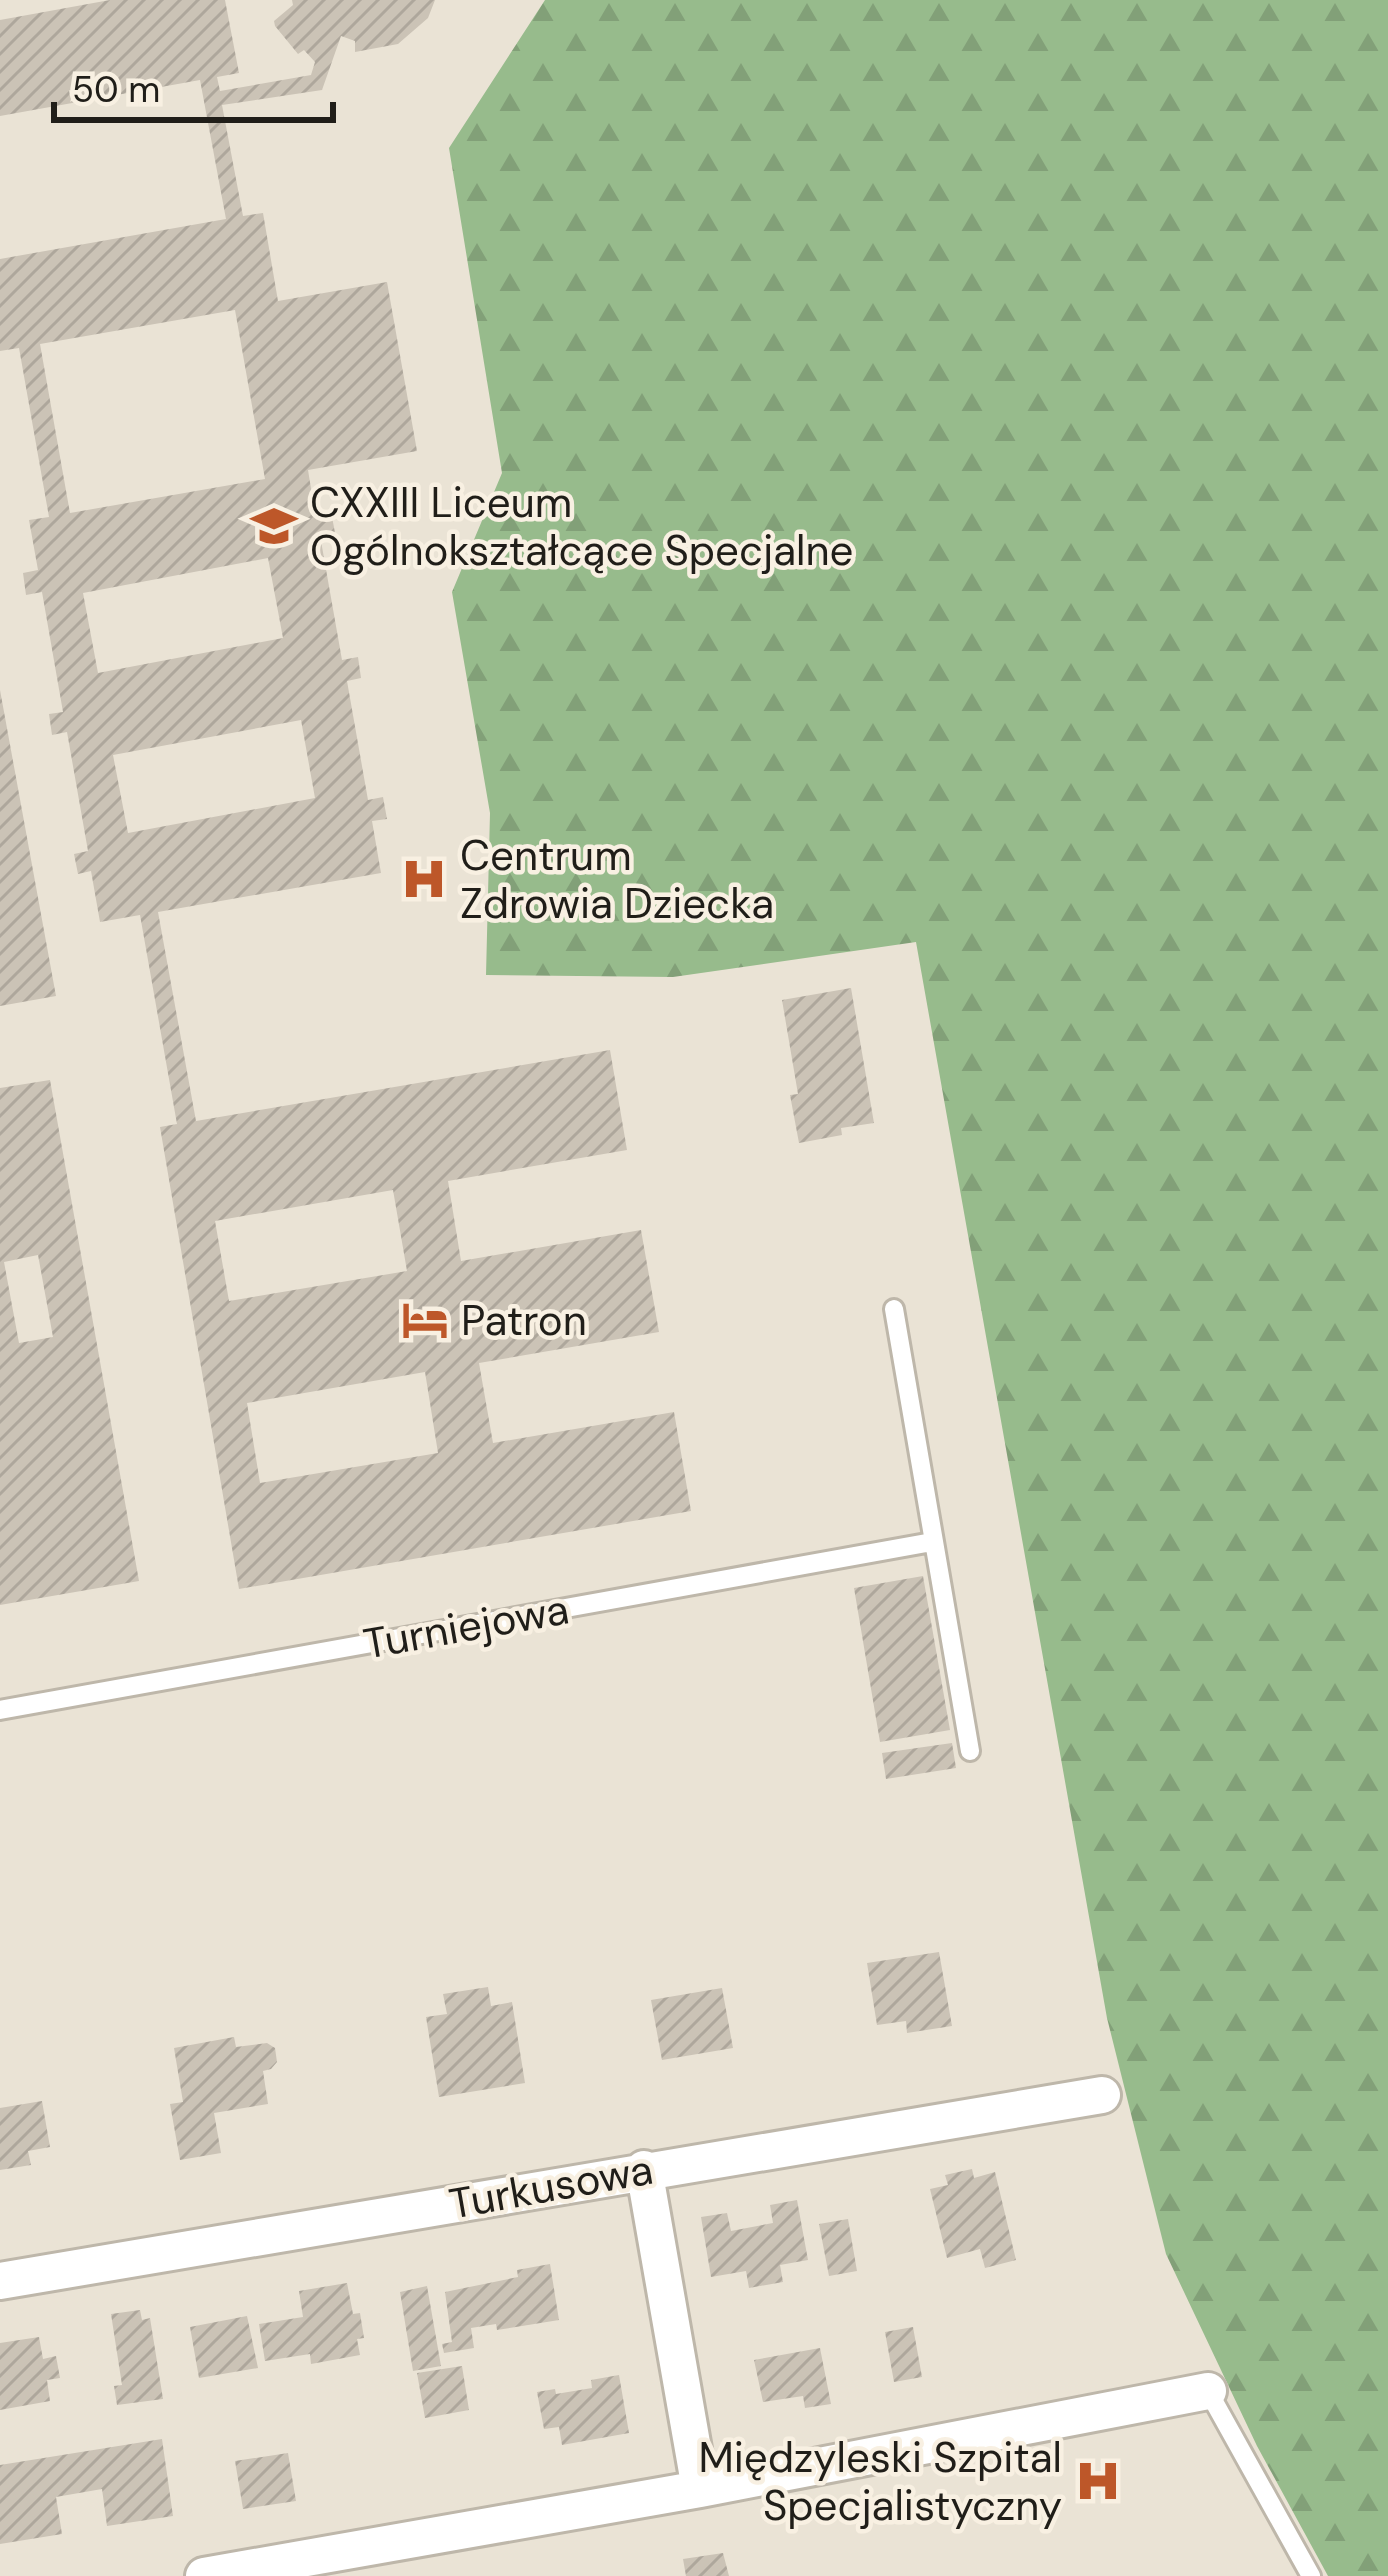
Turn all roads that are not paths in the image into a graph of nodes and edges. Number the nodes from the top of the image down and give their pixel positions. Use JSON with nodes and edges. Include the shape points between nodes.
{"nodes":[{"id":1,"x":894,"y":1309,"type":"dead end"},
{"id":2,"x":932,"y":1542,"type":"junction"},
{"id":3,"x":0,"y":1710,"type":"edge"},
{"id":4,"x":970,"y":1750,"type":"dead end"},
{"id":5,"x":1102,"y":2095,"type":"dead end"},
{"id":6,"x":644,"y":2169,"type":"junction"},
{"id":7,"x":0,"y":2281,"type":"edge"},
{"id":8,"x":1208,"y":2391,"type":"joint"},
{"id":9,"x":700,"y":2489,"type":"junction"},
{"id":10,"x":204,"y":2576,"type":"edge"},
{"id":11,"x":1311,"y":2576,"type":"edge"}],
"edges":[{"from":1,"to":2,"type":"lane"},
{"from":2,"to":3,"type":"lane","name":"Turniejowa"},
{"from":2,"to":4,"type":"lane"},
{"from":5,"to":6,"type":"street","name":"Turkusowa"},
{"from":6,"to":7,"type":"street","name":"Turkusowa"},
{"from":6,"to":9,"type":"street"},
{"from":8,"to":9,"type":"street"},
{"from":8,"to":11,"type":"lane"},
{"from":9,"to":10,"type":"street"}]}
